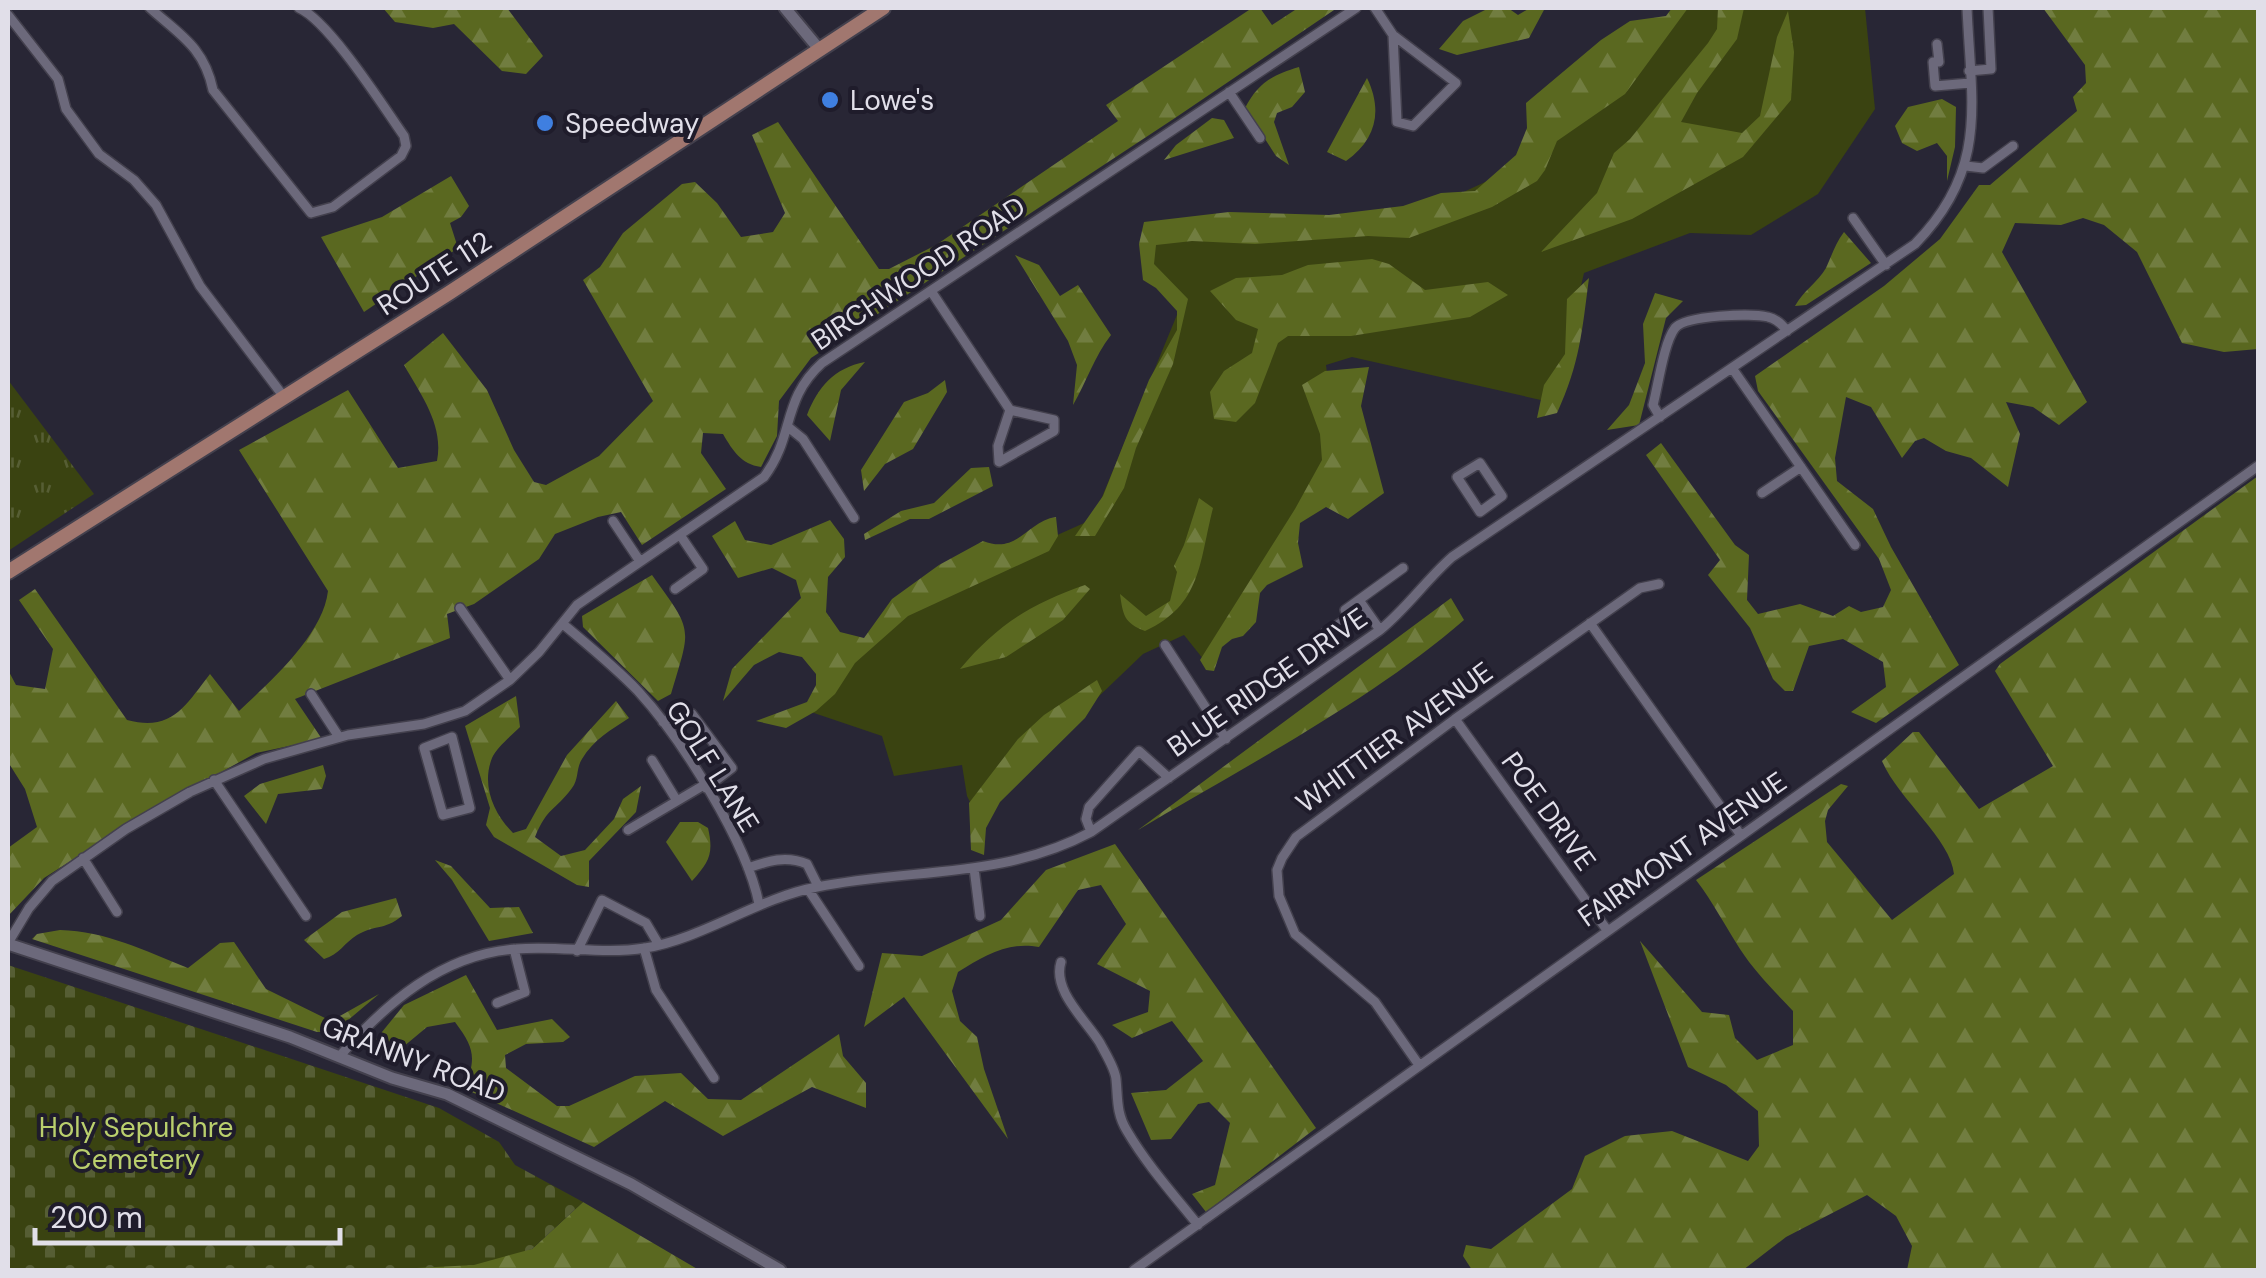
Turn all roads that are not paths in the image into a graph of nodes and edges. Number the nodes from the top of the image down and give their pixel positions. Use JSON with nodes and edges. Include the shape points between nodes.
{"nodes":[{"id":1,"x":150,"y":8,"type":"edge"},
{"id":2,"x":299,"y":8,"type":"edge"},
{"id":3,"x":785,"y":8,"type":"edge"},
{"id":4,"x":883,"y":8,"type":"edge"},
{"id":5,"x":1356,"y":8,"type":"edge"},
{"id":6,"x":1375,"y":8,"type":"edge"},
{"id":7,"x":1967,"y":8,"type":"edge"},
{"id":8,"x":1988,"y":8,"type":"edge"},
{"id":9,"x":8,"y":14,"type":"edge"},
{"id":10,"x":1393,"y":35,"type":"junction"},
{"id":11,"x":1937,"y":44,"type":"dead end"},
{"id":12,"x":819,"y":49,"type":"junction"},
{"id":13,"x":1970,"y":72,"type":"junction"},
{"id":14,"x":1970,"y":83,"type":"junction"},
{"id":15,"x":1229,"y":92,"type":"junction"},
{"id":16,"x":1260,"y":138,"type":"dead end"},
{"id":17,"x":2012,"y":146,"type":"dead end"},
{"id":18,"x":1966,"y":166,"type":"junction"},
{"id":19,"x":1853,"y":218,"type":"dead end"},
{"id":20,"x":1886,"y":265,"type":"junction"},
{"id":21,"x":931,"y":291,"type":"junction"},
{"id":22,"x":1787,"y":331,"type":"junction"},
{"id":23,"x":1732,"y":368,"type":"junction"},
{"id":24,"x":284,"y":398,"type":"junction"},
{"id":25,"x":1010,"y":410,"type":"junction"},
{"id":26,"x":1660,"y":418,"type":"junction"},
{"id":27,"x":787,"y":426,"type":"junction"},
{"id":28,"x":2258,"y":466,"type":"edge"},
{"id":29,"x":1801,"y":467,"type":"junction"},
{"id":30,"x":1762,"y":494,"type":"dead end"},
{"id":31,"x":1480,"y":512,"type":"junction"},
{"id":32,"x":854,"y":518,"type":"dead end"},
{"id":33,"x":612,"y":521,"type":"dead end"},
{"id":34,"x":1492,"y":529,"type":"junction"},
{"id":35,"x":680,"y":535,"type":"junction"},
{"id":36,"x":1855,"y":545,"type":"dead end"},
{"id":37,"x":639,"y":560,"type":"junction"},
{"id":38,"x":1403,"y":568,"type":"dead end"},
{"id":39,"x":8,"y":572,"type":"edge"},
{"id":40,"x":1659,"y":584,"type":"dead end"},
{"id":41,"x":675,"y":589,"type":"dead end"},
{"id":42,"x":1359,"y":600,"type":"junction"},
{"id":43,"x":460,"y":608,"type":"dead end"},
{"id":44,"x":1590,"y":623,"type":"junction"},
{"id":45,"x":563,"y":624,"type":"junction"},
{"id":46,"x":1380,"y":630,"type":"junction"},
{"id":47,"x":1326,"y":633,"type":"dead end"},
{"id":48,"x":1165,"y":645,"type":"dead end"},
{"id":49,"x":510,"y":680,"type":"junction"},
{"id":50,"x":312,"y":694,"type":"dead end"},
{"id":51,"x":448,"y":716,"type":"junction"},
{"id":52,"x":1455,"y":719,"type":"junction"},
{"id":53,"x":663,"y":722,"type":"junction"},
{"id":54,"x":452,"y":737,"type":"junction"},
{"id":55,"x":339,"y":738,"type":"junction"},
{"id":56,"x":1226,"y":740,"type":"junction"},
{"id":57,"x":652,"y":760,"type":"dead end"},
{"id":58,"x":1169,"y":778,"type":"junction"},
{"id":59,"x":214,"y":780,"type":"junction"},
{"id":60,"x":705,"y":786,"type":"junction"},
{"id":61,"x":677,"y":801,"type":"junction"},
{"id":62,"x":628,"y":830,"type":"dead end"},
{"id":63,"x":1091,"y":832,"type":"junction"},
{"id":64,"x":1740,"y":834,"type":"junction"},
{"id":65,"x":83,"y":858,"type":"junction"},
{"id":66,"x":748,"y":868,"type":"junction"},
{"id":67,"x":974,"y":868,"type":"junction"},
{"id":68,"x":813,"y":888,"type":"junction"},
{"id":69,"x":759,"y":904,"type":"junction"},
{"id":70,"x":117,"y":912,"type":"dead end"},
{"id":71,"x":306,"y":916,"type":"dead end"},
{"id":72,"x":980,"y":916,"type":"dead end"},
{"id":73,"x":1607,"y":930,"type":"junction"},
{"id":74,"x":8,"y":943,"type":"edge"},
{"id":75,"x":659,"y":945,"type":"junction"},
{"id":76,"x":514,"y":948,"type":"junction"},
{"id":77,"x":644,"y":948,"type":"junction"},
{"id":78,"x":577,"y":951,"type":"junction"},
{"id":79,"x":1062,"y":962,"type":"dead end"},
{"id":80,"x":859,"y":966,"type":"dead end"},
{"id":81,"x":497,"y":1002,"type":"dead end"},
{"id":82,"x":340,"y":1057,"type":"junction"},
{"id":83,"x":1420,"y":1065,"type":"junction"},
{"id":84,"x":714,"y":1078,"type":"dead end"},
{"id":85,"x":1198,"y":1225,"type":"junction"},
{"id":86,"x":780,"y":1270,"type":"edge"},
{"id":87,"x":1134,"y":1270,"type":"edge"}],
"edges":[{"from":1,"to":2,"type":"street","via":[[210,70],[213,90],[310,213],[334,208],[406,146],[332,38]]},
{"from":3,"to":12,"type":"street"},
{"from":4,"to":12,"type":"main road","name":"ROUTE 112"},
{"from":5,"to":15,"type":"street","name":"BIRCHWOOD ROAD"},
{"from":6,"to":10,"type":"street"},
{"from":7,"to":13,"type":"street","name":"BLUE RIDGE DRIVE"},
{"from":8,"to":13,"type":"street","via":[[1990,69]]},
{"from":9,"to":24,"type":"street","via":[[58,80],[66,109],[99,154],[156,206],[194,278]]},
{"from":10,"to":10,"type":"street","via":[[1397,122],[1413,126],[1456,83]]},
{"from":11,"to":14,"type":"street","via":[[1934,86]]},
{"from":12,"to":24,"type":"main road","name":"ROUTE 112"},
{"from":13,"to":14,"type":"street","name":"BLUE RIDGE DRIVE"},
{"from":14,"to":18,"type":"street","name":"BLUE RIDGE DRIVE"},
{"from":15,"to":16,"type":"street"},
{"from":15,"to":21,"type":"street","name":"BIRCHWOOD ROAD"},
{"from":17,"to":18,"type":"street","via":[[1983,168]]},
{"from":18,"to":20,"type":"street","name":"BLUE RIDGE DRIVE","via":[[1938,221]]},
{"from":19,"to":20,"type":"street"},
{"from":20,"to":22,"type":"street","name":"BLUE RIDGE DRIVE"},
{"from":21,"to":25,"type":"street"},
{"from":21,"to":27,"type":"street","name":"BIRCHWOOD ROAD","via":[[808,377]]},
{"from":22,"to":23,"type":"street","name":"BLUE RIDGE DRIVE"},
{"from":22,"to":26,"type":"street","via":[[1763,316],[1680,324],[1671,334],[1654,405]]},
{"from":23,"to":26,"type":"street","name":"BLUE RIDGE DRIVE"},
{"from":23,"to":29,"type":"street"},
{"from":24,"to":39,"type":"main road","name":"ROUTE 112"},
{"from":25,"to":25,"type":"street","via":[[998,446],[999,462],[1054,432],[1054,420]]},
{"from":26,"to":34,"type":"street","name":"BLUE RIDGE DRIVE"},
{"from":27,"to":32,"type":"street","via":[[803,439]]},
{"from":27,"to":35,"type":"street","name":"BIRCHWOOD ROAD","via":[[781,452],[764,476]]},
{"from":28,"to":64,"type":"street","name":"FAIRMONT AVENUE"},
{"from":29,"to":30,"type":"street"},
{"from":29,"to":36,"type":"street"},
{"from":31,"to":31,"type":"street","via":[[1457,477],[1480,462],[1502,496]]},
{"from":31,"to":34,"type":"street"},
{"from":33,"to":37,"type":"street"},
{"from":34,"to":46,"type":"street","name":"BLUE RIDGE DRIVE","via":[[1444,564]]},
{"from":35,"to":37,"type":"street","name":"BIRCHWOOD ROAD"},
{"from":35,"to":41,"type":"street","via":[[702,569]]},
{"from":37,"to":45,"type":"street","name":"BIRCHWOOD ROAD","via":[[577,605]]},
{"from":38,"to":42,"type":"street"},
{"from":40,"to":44,"type":"street","name":"WHITTIER AVENUE","via":[[1640,588]]},
{"from":42,"to":46,"type":"street"},
{"from":42,"to":47,"type":"street","via":[[1344,610],[1350,617]]},
{"from":43,"to":49,"type":"street"},
{"from":44,"to":52,"type":"street","name":"WHITTIER AVENUE"},
{"from":44,"to":64,"type":"street"},
{"from":45,"to":49,"type":"street","name":"BIRCHWOOD ROAD"},
{"from":45,"to":53,"type":"street","name":"GOLF LANE"},
{"from":46,"to":56,"type":"street","name":"BLUE RIDGE DRIVE"},
{"from":48,"to":56,"type":"street"},
{"from":49,"to":51,"type":"street","name":"BIRCHWOOD ROAD"},
{"from":50,"to":55,"type":"street"},
{"from":51,"to":54,"type":"street"},
{"from":51,"to":55,"type":"street","name":"BIRCHWOOD ROAD"},
{"from":52,"to":73,"type":"street","name":"POE DRIVE"},
{"from":52,"to":83,"type":"street","name":"WHITTIER AVENUE","via":[[1296,837],[1277,870],[1279,896],[1296,934],[1375,1002]]},
{"from":53,"to":60,"type":"street","name":"GOLF LANE"},
{"from":53,"to":60,"type":"street","via":[[692,714],[732,768]]},
{"from":54,"to":54,"type":"street","via":[[424,748],[444,815],[470,808]]},
{"from":55,"to":59,"type":"street","name":"BIRCHWOOD ROAD"},
{"from":56,"to":58,"type":"street","name":"BLUE RIDGE DRIVE"},
{"from":57,"to":61,"type":"street"},
{"from":58,"to":63,"type":"street","name":"BLUE RIDGE DRIVE"},
{"from":58,"to":63,"type":"street","via":[[1139,751],[1089,807]]},
{"from":59,"to":65,"type":"street","name":"BIRCHWOOD ROAD"},
{"from":59,"to":71,"type":"street"},
{"from":60,"to":61,"type":"street"},
{"from":60,"to":66,"type":"street","name":"GOLF LANE"},
{"from":61,"to":62,"type":"street"},
{"from":63,"to":67,"type":"street","name":"BLUE RIDGE DRIVE","via":[[1044,854]]},
{"from":64,"to":73,"type":"street","name":"FAIRMONT AVENUE"},
{"from":65,"to":70,"type":"street"},
{"from":65,"to":74,"type":"street","name":"BIRCHWOOD ROAD","via":[[52,882]]},
{"from":66,"to":68,"type":"street","via":[[796,859],[806,864]]},
{"from":66,"to":69,"type":"street","name":"GOLF LANE"},
{"from":67,"to":68,"type":"street","name":"BLUE RIDGE DRIVE"},
{"from":67,"to":72,"type":"street"},
{"from":68,"to":69,"type":"street","name":"BLUE RIDGE DRIVE"},
{"from":68,"to":80,"type":"street"},
{"from":69,"to":75,"type":"street","name":"BLUE RIDGE DRIVE"},
{"from":73,"to":83,"type":"street","name":"FAIRMONT AVENUE"},
{"from":74,"to":82,"type":"street","name":"GRANNY ROAD"},
{"from":75,"to":77,"type":"street","name":"BLUE RIDGE DRIVE"},
{"from":75,"to":78,"type":"street","via":[[646,923],[602,900]]},
{"from":76,"to":78,"type":"street","name":"BLUE RIDGE DRIVE"},
{"from":76,"to":81,"type":"street","via":[[525,992]]},
{"from":76,"to":82,"type":"street","name":"BLUE RIDGE DRIVE","via":[[460,962],[415,985],[376,1014]]},
{"from":77,"to":78,"type":"street","name":"BLUE RIDGE DRIVE"},
{"from":77,"to":84,"type":"street","via":[[656,990]]},
{"from":79,"to":85,"type":"street","via":[[1061,988],[1116,1076],[1124,1125]]},
{"from":82,"to":86,"type":"street","name":"GRANNY ROAD","via":[[447,1094],[552,1144]]},
{"from":83,"to":85,"type":"street","name":"FAIRMONT AVENUE"},
{"from":85,"to":87,"type":"street","name":"FAIRMONT AVENUE"}]}
